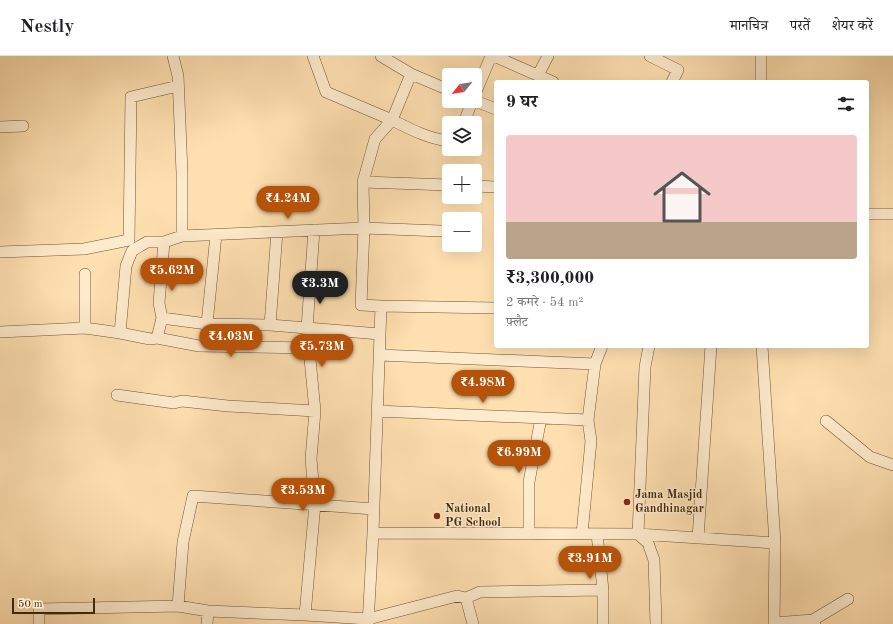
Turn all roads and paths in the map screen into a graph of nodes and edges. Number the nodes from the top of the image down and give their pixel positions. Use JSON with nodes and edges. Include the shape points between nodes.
{"nodes":[{"id":1,"x":173,"y":56,"type":"edge"},
{"id":2,"x":313,"y":56,"type":"edge"},
{"id":3,"x":381,"y":56,"type":"edge"},
{"id":4,"x":491,"y":56,"type":"edge"},
{"id":5,"x":494,"y":56,"type":"edge"},
{"id":6,"x":548,"y":56,"type":"edge"},
{"id":7,"x":650,"y":56,"type":"edge"},
{"id":8,"x":761,"y":56,"type":"edge"},
{"id":9,"x":411,"y":74,"type":"junction"},
{"id":10,"x":538,"y":75,"type":"junction"},
{"id":11,"x":482,"y":77,"type":"edge"},
{"id":12,"x":549,"y":80,"type":"edge"},
{"id":13,"x":673,"y":80,"type":"edge"},
{"id":14,"x":761,"y":80,"type":"edge"},
{"id":15,"x":178,"y":86,"type":"junction"},
{"id":16,"x":442,"y":87,"type":"edge"},
{"id":17,"x":482,"y":103,"type":"edge"},
{"id":18,"x":494,"y":108,"type":"edge"},
{"id":19,"x":392,"y":120,"type":"junction"},
{"id":20,"x":22,"y":126,"type":"dead end"},
{"id":21,"x":0,"y":127,"type":"edge"},
{"id":22,"x":442,"y":140,"type":"edge"},
{"id":23,"x":363,"y":182,"type":"junction"},
{"id":24,"x":442,"y":185,"type":"edge"},
{"id":25,"x":482,"y":186,"type":"edge"},
{"id":26,"x":494,"y":187,"type":"edge"},
{"id":27,"x":869,"y":214,"type":"edge"},
{"id":28,"x":893,"y":214,"type":"edge"},
{"id":29,"x":364,"y":228,"type":"junction"},
{"id":30,"x":314,"y":230,"type":"junction"},
{"id":31,"x":441,"y":231,"type":"dead end"},
{"id":32,"x":277,"y":232,"type":"junction"},
{"id":33,"x":216,"y":234,"type":"junction"},
{"id":34,"x":182,"y":236,"type":"junction"},
{"id":35,"x":164,"y":242,"type":"junction"},
{"id":36,"x":0,"y":252,"type":"edge"},
{"id":37,"x":85,"y":274,"type":"dead end"},
{"id":38,"x":380,"y":306,"type":"junction"},
{"id":39,"x":494,"y":308,"type":"edge"},
{"id":40,"x":162,"y":318,"type":"junction"},
{"id":41,"x":207,"y":324,"type":"junction"},
{"id":42,"x":270,"y":325,"type":"junction"},
{"id":43,"x":85,"y":328,"type":"junction"},
{"id":44,"x":307,"y":328,"type":"junction"},
{"id":45,"x":0,"y":332,"type":"edge"},
{"id":46,"x":120,"y":333,"type":"junction"},
{"id":47,"x":380,"y":334,"type":"junction"},
{"id":48,"x":157,"y":338,"type":"junction"},
{"id":49,"x":309,"y":348,"type":"junction"},
{"id":50,"x":601,"y":348,"type":"edge"},
{"id":51,"x":649,"y":348,"type":"edge"},
{"id":52,"x":711,"y":348,"type":"edge"},
{"id":53,"x":762,"y":348,"type":"edge"},
{"id":54,"x":379,"y":355,"type":"junction"},
{"id":55,"x":595,"y":364,"type":"junction"},
{"id":56,"x":118,"y":395,"type":"dead end"},
{"id":57,"x":315,"y":411,"type":"junction"},
{"id":58,"x":377,"y":411,"type":"junction"},
{"id":59,"x":541,"y":418,"type":"junction"},
{"id":60,"x":588,"y":420,"type":"junction"},
{"id":61,"x":826,"y":421,"type":"dead end"},
{"id":62,"x":893,"y":465,"type":"edge"},
{"id":63,"x":315,"y":504,"type":"junction"},
{"id":64,"x":374,"y":508,"type":"junction"},
{"id":65,"x":373,"y":533,"type":"junction"},
{"id":66,"x":529,"y":534,"type":"junction"},
{"id":67,"x":582,"y":534,"type":"junction"},
{"id":68,"x":598,"y":534,"type":"junction"},
{"id":69,"x":638,"y":534,"type":"junction"},
{"id":70,"x":698,"y":538,"type":"junction"},
{"id":71,"x":775,"y":542,"type":"junction"},
{"id":72,"x":602,"y":590,"type":"junction"},
{"id":73,"x":466,"y":598,"type":"junction"},
{"id":74,"x":848,"y":599,"type":"dead end"},
{"id":75,"x":178,"y":606,"type":"junction"},
{"id":76,"x":208,"y":611,"type":"junction"},
{"id":77,"x":305,"y":615,"type":"junction"},
{"id":78,"x":368,"y":621,"type":"edge"},
{"id":79,"x":814,"y":622,"type":"edge"},
{"id":80,"x":774,"y":623,"type":"edge"},
{"id":81,"x":39,"y":624,"type":"edge"},
{"id":82,"x":207,"y":624,"type":"edge"},
{"id":83,"x":473,"y":624,"type":"edge"},
{"id":84,"x":603,"y":624,"type":"edge"},
{"id":85,"x":656,"y":624,"type":"edge"}],
"edges":[{"from":1,"to":15,"type":"street"},
{"from":2,"to":19,"type":"street","via":[[326,92]]},
{"from":3,"to":9,"type":"street"},
{"from":4,"to":11,"type":"street"},
{"from":5,"to":10,"type":"street"},
{"from":6,"to":10,"type":"street"},
{"from":7,"to":13,"type":"street","via":[[678,70]]},
{"from":8,"to":14,"type":"street"},
{"from":9,"to":16,"type":"street"},
{"from":9,"to":19,"type":"street"},
{"from":10,"to":12,"type":"street"},
{"from":15,"to":34,"type":"street"},
{"from":15,"to":36,"type":"street","via":[[131,97],[129,240],[84,249]]},
{"from":17,"to":18,"type":"street"},
{"from":19,"to":22,"type":"street"},
{"from":19,"to":23,"type":"street","via":[[375,139]]},
{"from":20,"to":21,"type":"street"},
{"from":23,"to":24,"type":"street"},
{"from":23,"to":29,"type":"street"},
{"from":25,"to":26,"type":"street"},
{"from":27,"to":28,"type":"street"},
{"from":29,"to":30,"type":"street"},
{"from":29,"to":31,"type":"street"},
{"from":29,"to":38,"type":"street","via":[[361,305]]},
{"from":30,"to":32,"type":"street"},
{"from":30,"to":44,"type":"street"},
{"from":32,"to":33,"type":"street"},
{"from":32,"to":42,"type":"street"},
{"from":33,"to":34,"type":"street"},
{"from":33,"to":41,"type":"street"},
{"from":34,"to":35,"type":"street"},
{"from":35,"to":40,"type":"street","via":[[159,303]]},
{"from":35,"to":46,"type":"street","via":[[147,242],[132,251],[126,266]]},
{"from":37,"to":43,"type":"street"},
{"from":38,"to":39,"type":"street"},
{"from":38,"to":47,"type":"street"},
{"from":40,"to":41,"type":"street"},
{"from":40,"to":48,"type":"street"},
{"from":41,"to":42,"type":"street"},
{"from":42,"to":44,"type":"street"},
{"from":43,"to":45,"type":"street"},
{"from":43,"to":46,"type":"street"},
{"from":44,"to":47,"type":"street"},
{"from":44,"to":49,"type":"street"},
{"from":46,"to":48,"type":"street"},
{"from":47,"to":54,"type":"street"},
{"from":48,"to":49,"type":"street","via":[[199,346]]},
{"from":49,"to":57,"type":"street"},
{"from":50,"to":55,"type":"street"},
{"from":51,"to":69,"type":"street","via":[[645,367]]},
{"from":52,"to":70,"type":"street"},
{"from":53,"to":71,"type":"street"},
{"from":54,"to":55,"type":"street"},
{"from":54,"to":58,"type":"street"},
{"from":55,"to":60,"type":"street"},
{"from":56,"to":57,"type":"street","via":[[174,403],[182,401]]},
{"from":57,"to":63,"type":"street","via":[[311,459]]},
{"from":58,"to":59,"type":"street"},
{"from":58,"to":64,"type":"street"},
{"from":59,"to":60,"type":"street"},
{"from":59,"to":66,"type":"street","via":[[530,482]]},
{"from":60,"to":67,"type":"street","via":[[591,441]]},
{"from":61,"to":62,"type":"street","via":[[870,457]]},
{"from":63,"to":64,"type":"street"},
{"from":63,"to":75,"type":"street","via":[[193,496],[183,542]]},
{"from":63,"to":77,"type":"street"},
{"from":64,"to":65,"type":"street"},
{"from":65,"to":66,"type":"street"},
{"from":65,"to":78,"type":"street"},
{"from":66,"to":67,"type":"street"},
{"from":67,"to":68,"type":"street"},
{"from":68,"to":69,"type":"street"},
{"from":68,"to":72,"type":"street"},
{"from":69,"to":70,"type":"street"},
{"from":69,"to":85,"type":"street","via":[[648,544],[654,560]]},
{"from":70,"to":71,"type":"street"},
{"from":71,"to":80,"type":"street"},
{"from":72,"to":73,"type":"street","via":[[480,592]]},
{"from":72,"to":84,"type":"street"},
{"from":73,"to":78,"type":"street","via":[[457,596]]},
{"from":73,"to":83,"type":"street"},
{"from":74,"to":79,"type":"street"},
{"from":75,"to":76,"type":"street"},
{"from":75,"to":81,"type":"street","via":[[39,609]]},
{"from":76,"to":77,"type":"street"},
{"from":76,"to":82,"type":"street"},
{"from":77,"to":78,"type":"street"},
{"from":79,"to":80,"type":"street"}]}
